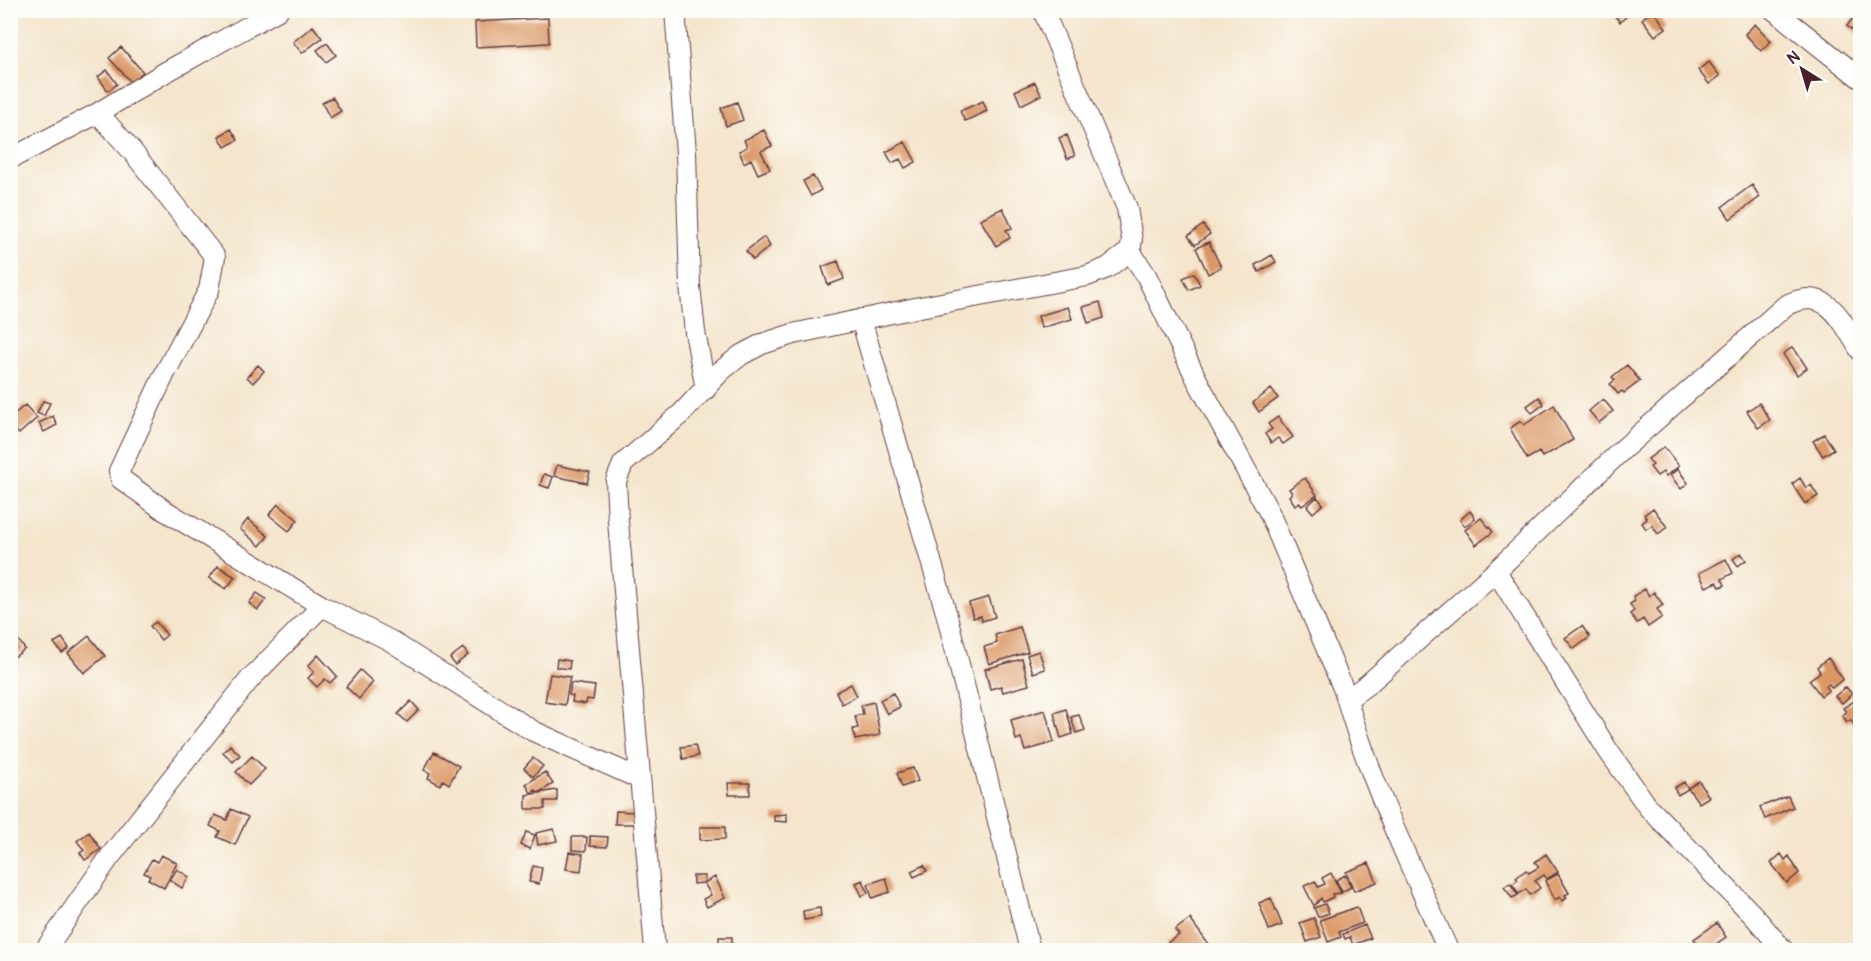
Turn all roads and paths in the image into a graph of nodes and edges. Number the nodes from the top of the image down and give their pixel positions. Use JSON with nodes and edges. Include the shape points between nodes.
{"nodes":[{"id":1,"x":278,"y":10,"type":"edge"},
{"id":2,"x":675,"y":10,"type":"edge"},
{"id":3,"x":1043,"y":10,"type":"edge"},
{"id":4,"x":1774,"y":10,"type":"edge"},
{"id":5,"x":1860,"y":78,"type":"edge"},
{"id":6,"x":98,"y":113,"type":"junction"},
{"id":7,"x":10,"y":159,"type":"edge"},
{"id":8,"x":1130,"y":251,"type":"junction"},
{"id":9,"x":861,"y":319,"type":"junction"},
{"id":10,"x":1860,"y":350,"type":"edge"},
{"id":11,"x":706,"y":389,"type":"junction"},
{"id":12,"x":1496,"y":571,"type":"junction"},
{"id":13,"x":322,"y":606,"type":"junction"},
{"id":14,"x":1345,"y":693,"type":"junction"},
{"id":15,"x":640,"y":779,"type":"junction"},
{"id":16,"x":45,"y":951,"type":"edge"},
{"id":17,"x":655,"y":951,"type":"edge"},
{"id":18,"x":1030,"y":951,"type":"edge"},
{"id":19,"x":1448,"y":951,"type":"edge"},
{"id":20,"x":1783,"y":951,"type":"edge"}],
"edges":[{"from":1,"to":6,"type":"street"},
{"from":2,"to":11,"type":"street","via":[[686,153],[690,286]]},
{"from":3,"to":8,"type":"street","via":[[1128,208],[1133,245]]},
{"from":4,"to":5,"type":"street"},
{"from":6,"to":7,"type":"street"},
{"from":6,"to":13,"type":"street","via":[[132,150],[215,257],[209,290],[137,428],[119,471],[121,479],[164,510]]},
{"from":8,"to":9,"type":"street","via":[[1107,268],[1087,276]]},
{"from":8,"to":14,"type":"street","via":[[1269,512]]},
{"from":9,"to":11,"type":"street","via":[[762,344],[734,360]]},
{"from":9,"to":18,"type":"street","via":[[947,616]]},
{"from":10,"to":12,"type":"street","via":[[1840,318],[1819,299],[1809,297],[1785,306],[1621,452]]},
{"from":11,"to":15,"type":"street","via":[[623,464],[616,482]]},
{"from":12,"to":14,"type":"street","via":[[1368,684],[1353,695]]},
{"from":12,"to":20,"type":"street","via":[[1641,798]]},
{"from":13,"to":15,"type":"street","via":[[389,640],[533,731]]},
{"from":13,"to":16,"type":"street","via":[[250,679],[109,858]]},
{"from":14,"to":19,"type":"street","via":[[1396,834]]},
{"from":15,"to":17,"type":"street"}]}
